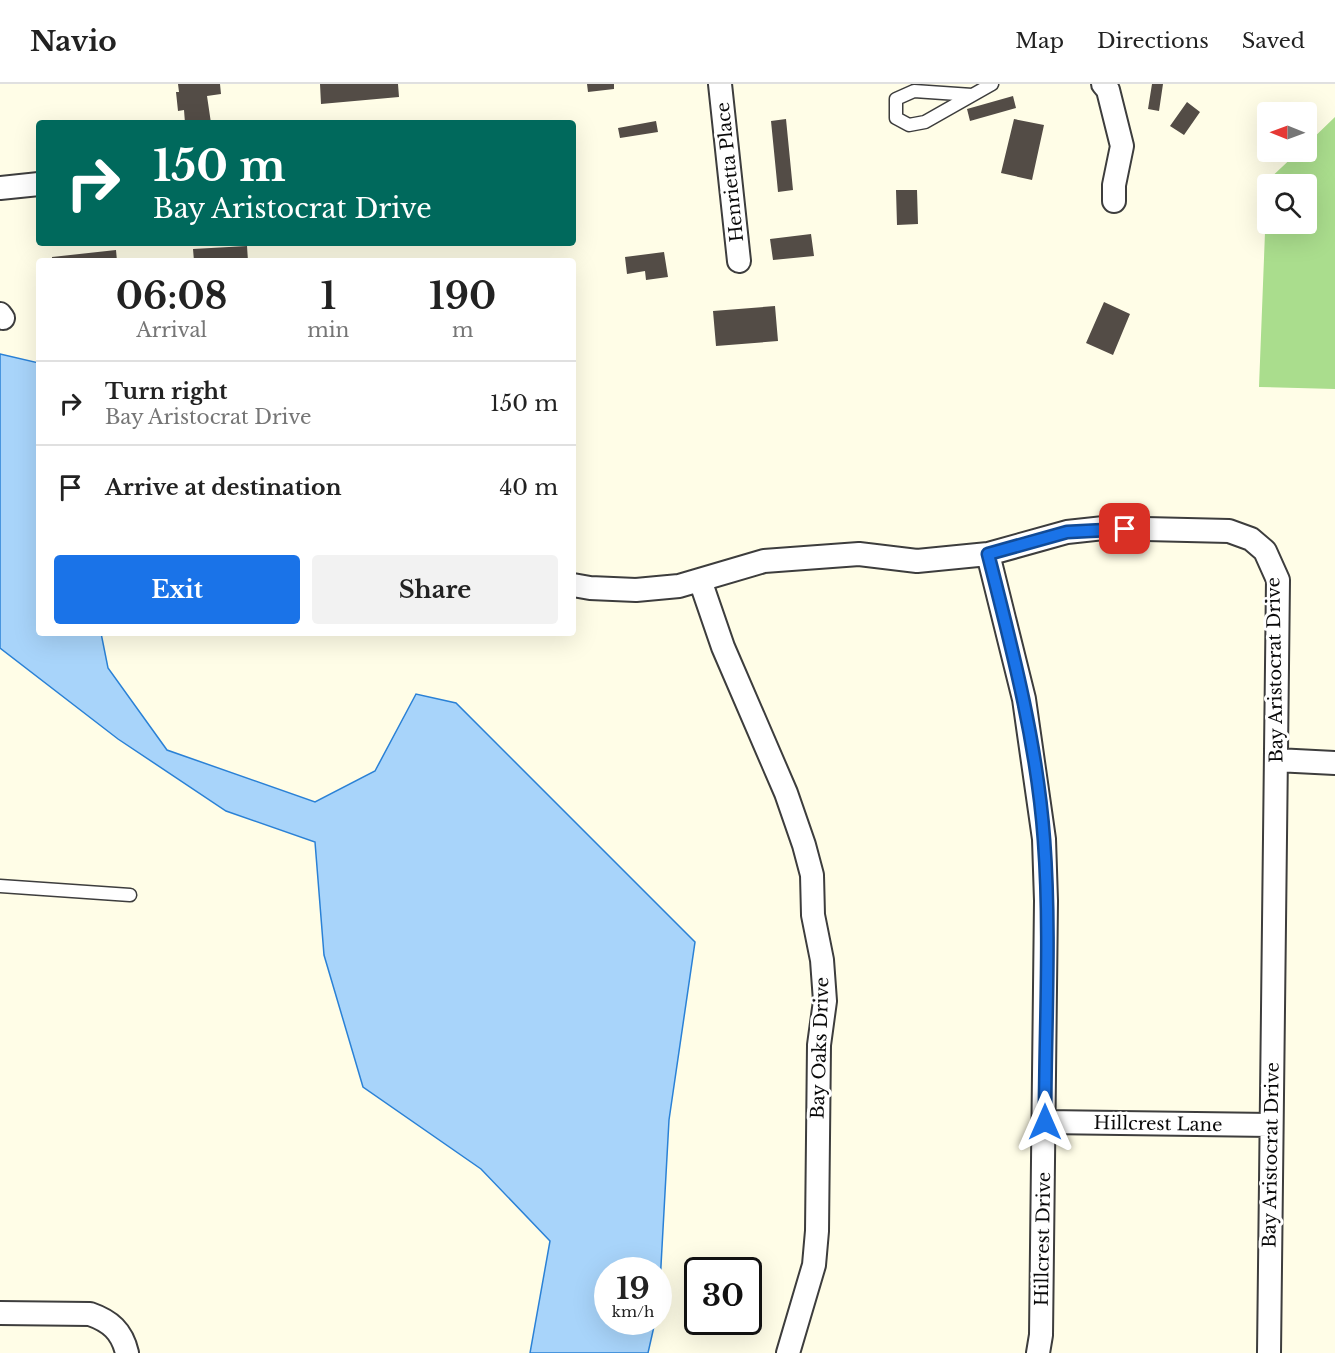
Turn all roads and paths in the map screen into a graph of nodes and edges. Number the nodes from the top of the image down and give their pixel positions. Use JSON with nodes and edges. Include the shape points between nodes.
{"nodes":[{"id":1,"x":720,"y":84,"type":"edge"},
{"id":2,"x":992,"y":84,"type":"edge"},
{"id":3,"x":1102,"y":84,"type":"edge"},
{"id":4,"x":972,"y":95,"type":"junction"},
{"id":5,"x":36,"y":184,"type":"edge"},
{"id":6,"x":0,"y":188,"type":"edge"},
{"id":7,"x":1114,"y":201,"type":"dead end"},
{"id":8,"x":739,"y":261,"type":"dead end"},
{"id":9,"x":988,"y":554,"type":"junction"},
{"id":10,"x":700,"y":580,"type":"junction"},
{"id":11,"x":576,"y":586,"type":"edge"},
{"id":12,"x":1276,"y":760,"type":"junction"},
{"id":13,"x":1335,"y":763,"type":"edge"},
{"id":14,"x":0,"y":886,"type":"edge"},
{"id":15,"x":130,"y":895,"type":"dead end"},
{"id":16,"x":1045,"y":1122,"type":"junction"},
{"id":17,"x":1271,"y":1125,"type":"junction"},
{"id":18,"x":0,"y":1313,"type":"edge"},
{"id":19,"x":127,"y":1353,"type":"edge"},
{"id":20,"x":788,"y":1353,"type":"edge"},
{"id":21,"x":1038,"y":1353,"type":"edge"},
{"id":22,"x":1269,"y":1353,"type":"edge"}],
"edges":[{"from":1,"to":8,"type":"street","name":"Henrietta Place"},
{"from":2,"to":4,"type":"lane"},
{"from":3,"to":7,"type":"street","via":[[1108,90],[1122,146]]},
{"from":4,"to":4,"type":"lane","via":[[925,122],[909,125],[896,118],[897,99],[914,91]]},
{"from":5,"to":6,"type":"street"},
{"from":9,"to":10,"type":"street","name":"Bay Aristocrat Drive","via":[[917,561],[860,554],[764,561]]},
{"from":9,"to":12,"type":"street","name":"Bay Aristocrat Drive","via":[[1067,532],[1104,528],[1228,531],[1251,539],[1265,551],[1278,580]]},
{"from":9,"to":16,"type":"street","name":"Hillcrest Drive","via":[[1024,699],[1044,839]]},
{"from":10,"to":11,"type":"street","name":"Bay Aristocrat Drive","via":[[636,590]]},
{"from":10,"to":20,"type":"street","name":"Bay Oaks Drive","via":[[723,647],[786,793],[804,845],[812,875],[813,915],[822,960],[825,1001],[819,1045],[817,1231],[814,1265]]},
{"from":12,"to":13,"type":"street"},
{"from":12,"to":17,"type":"street","name":"Bay Aristocrat Drive"},
{"from":14,"to":15,"type":"lane"},
{"from":16,"to":17,"type":"street","name":"Hillcrest Lane"},
{"from":16,"to":21,"type":"street","name":"Hillcrest Drive"},
{"from":17,"to":22,"type":"street","name":"Bay Aristocrat Drive"},
{"from":18,"to":19,"type":"street","via":[[90,1314],[117,1329]]}]}
